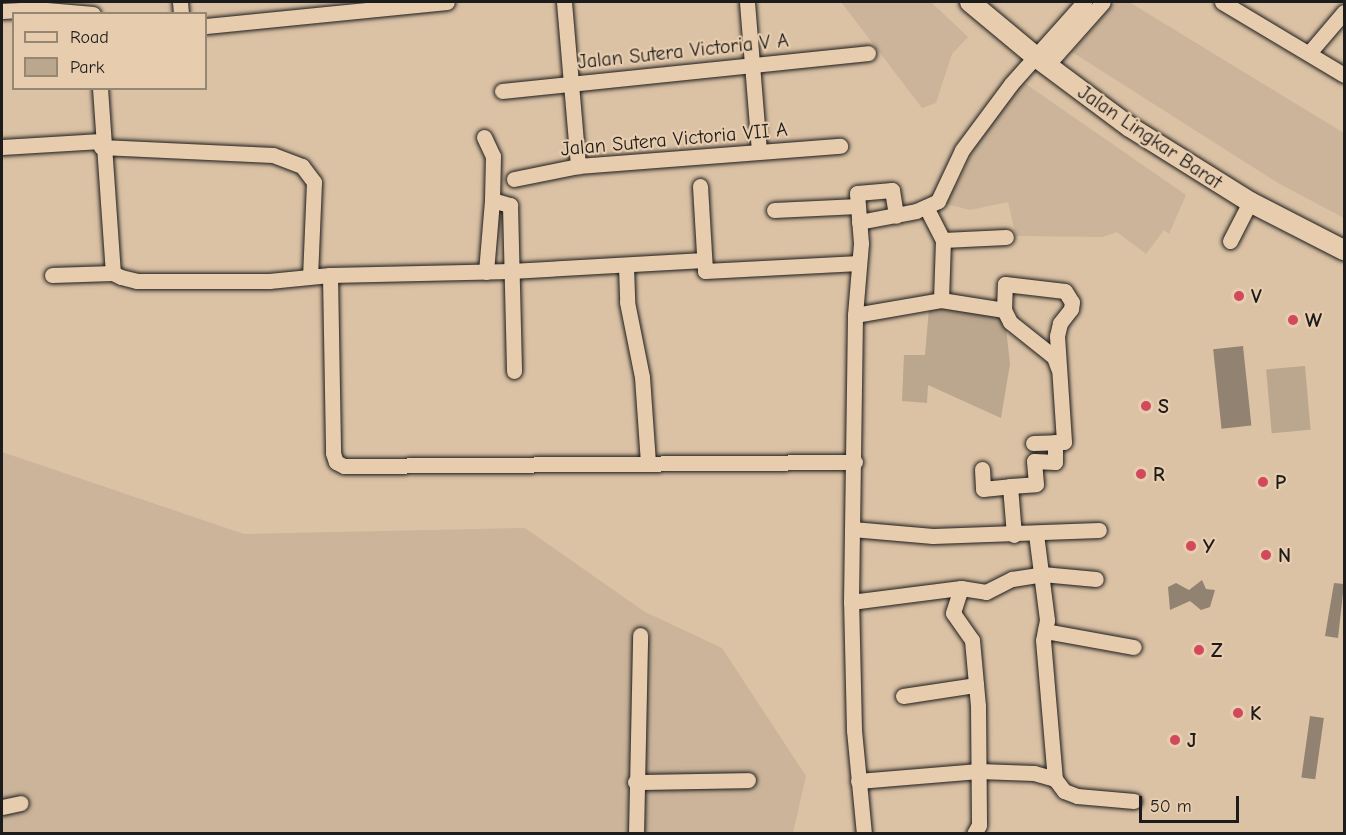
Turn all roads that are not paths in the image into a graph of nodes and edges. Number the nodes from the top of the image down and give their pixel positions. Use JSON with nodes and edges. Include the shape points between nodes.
{"nodes":[{"id":1,"x":447,"y":2,"type":"edge"},
{"id":2,"x":564,"y":2,"type":"edge"},
{"id":3,"x":747,"y":2,"type":"edge"},
{"id":4,"x":970,"y":2,"type":"edge"},
{"id":5,"x":1084,"y":2,"type":"edge"},
{"id":6,"x":1103,"y":2,"type":"edge"},
{"id":7,"x":1223,"y":2,"type":"edge"},
{"id":8,"x":2,"y":10,"type":"edge"},
{"id":9,"x":70,"y":12,"type":"edge"},
{"id":10,"x":1344,"y":12,"type":"edge"},
{"id":11,"x":207,"y":26,"type":"edge"},
{"id":12,"x":868,"y":53,"type":"dead end"},
{"id":13,"x":1309,"y":53,"type":"junction"},
{"id":14,"x":1041,"y":61,"type":"junction"},
{"id":15,"x":753,"y":65,"type":"junction"},
{"id":16,"x":1344,"y":75,"type":"edge"},
{"id":17,"x":571,"y":84,"type":"junction"},
{"id":18,"x":100,"y":90,"type":"edge"},
{"id":19,"x":502,"y":91,"type":"dead end"},
{"id":20,"x":484,"y":137,"type":"dead end"},
{"id":21,"x":101,"y":144,"type":"junction"},
{"id":22,"x":840,"y":146,"type":"dead end"},
{"id":23,"x":2,"y":147,"type":"edge"},
{"id":24,"x":759,"y":151,"type":"junction"},
{"id":25,"x":578,"y":166,"type":"junction"},
{"id":26,"x":514,"y":179,"type":"dead end"},
{"id":27,"x":700,"y":186,"type":"dead end"},
{"id":28,"x":492,"y":200,"type":"junction"},
{"id":29,"x":1250,"y":202,"type":"junction"},
{"id":30,"x":858,"y":206,"type":"junction"},
{"id":31,"x":926,"y":207,"type":"junction"},
{"id":32,"x":774,"y":210,"type":"dead end"},
{"id":33,"x":896,"y":216,"type":"junction"},
{"id":34,"x":859,"y":222,"type":"junction"},
{"id":35,"x":1006,"y":237,"type":"dead end"},
{"id":36,"x":943,"y":240,"type":"junction"},
{"id":37,"x":1230,"y":241,"type":"dead end"},
{"id":38,"x":1344,"y":250,"type":"edge"},
{"id":39,"x":704,"y":260,"type":"junction"},
{"id":40,"x":859,"y":262,"type":"junction"},
{"id":41,"x":626,"y":266,"type":"junction"},
{"id":42,"x":511,"y":271,"type":"junction"},
{"id":43,"x":486,"y":272,"type":"junction"},
{"id":44,"x":113,"y":273,"type":"junction"},
{"id":45,"x":52,"y":275,"type":"dead end"},
{"id":46,"x":330,"y":275,"type":"junction"},
{"id":47,"x":310,"y":276,"type":"junction"},
{"id":48,"x":941,"y":300,"type":"junction"},
{"id":49,"x":1004,"y":310,"type":"junction"},
{"id":50,"x":855,"y":315,"type":"junction"},
{"id":51,"x":1058,"y":368,"type":"junction"},
{"id":52,"x":514,"y":371,"type":"dead end"},
{"id":53,"x":1055,"y":442,"type":"junction"},
{"id":54,"x":1033,"y":443,"type":"dead end"},
{"id":55,"x":648,"y":462,"type":"junction"},
{"id":56,"x":855,"y":462,"type":"junction"},
{"id":57,"x":982,"y":469,"type":"dead end"},
{"id":58,"x":1011,"y":486,"type":"junction"},
{"id":59,"x":852,"y":529,"type":"junction"},
{"id":60,"x":1099,"y":530,"type":"dead end"},
{"id":61,"x":1036,"y":534,"type":"junction"},
{"id":62,"x":1014,"y":535,"type":"junction"},
{"id":63,"x":1042,"y":574,"type":"junction"},
{"id":64,"x":1096,"y":579,"type":"dead end"},
{"id":65,"x":961,"y":588,"type":"junction"},
{"id":66,"x":851,"y":602,"type":"junction"},
{"id":67,"x":1046,"y":631,"type":"junction"},
{"id":68,"x":640,"y":635,"type":"dead end"},
{"id":69,"x":1134,"y":647,"type":"dead end"},
{"id":70,"x":976,"y":685,"type":"junction"},
{"id":71,"x":903,"y":696,"type":"dead end"},
{"id":72,"x":979,"y":771,"type":"junction"},
{"id":73,"x":1055,"y":779,"type":"junction"},
{"id":74,"x":748,"y":780,"type":"dead end"},
{"id":75,"x":858,"y":781,"type":"junction"},
{"id":76,"x":635,"y":782,"type":"junction"},
{"id":77,"x":1134,"y":801,"type":"dead end"},
{"id":78,"x":21,"y":803,"type":"dead end"},
{"id":79,"x":2,"y":807,"type":"edge"},
{"id":80,"x":636,"y":834,"type":"edge"},
{"id":81,"x":864,"y":834,"type":"edge"},
{"id":82,"x":974,"y":834,"type":"edge"}],
"edges":[{"from":1,"to":11,"type":"street"},
{"from":2,"to":17,"type":"street"},
{"from":3,"to":15,"type":"street"},
{"from":4,"to":14,"type":"street","name":"Jalan Lingkar Barat"},
{"from":5,"to":14,"type":"street"},
{"from":6,"to":14,"type":"street"},
{"from":7,"to":13,"type":"street"},
{"from":8,"to":9,"type":"street"},
{"from":10,"to":13,"type":"street"},
{"from":12,"to":15,"type":"street","name":"Jalan Sutera Victoria V A"},
{"from":13,"to":16,"type":"street"},
{"from":14,"to":29,"type":"street","name":"Jalan Lingkar Barat","via":[[1130,127]]},
{"from":14,"to":31,"type":"street","via":[[962,150],[938,201]]},
{"from":15,"to":17,"type":"street","name":"Jalan Sutera Victoria V A"},
{"from":15,"to":24,"type":"street"},
{"from":17,"to":19,"type":"street","name":"Jalan Sutera Victoria V A"},
{"from":17,"to":25,"type":"street"},
{"from":18,"to":21,"type":"street"},
{"from":20,"to":28,"type":"street","via":[[494,156]]},
{"from":21,"to":23,"type":"street"},
{"from":21,"to":44,"type":"street"},
{"from":21,"to":47,"type":"street","via":[[273,155],[302,166],[314,182]]},
{"from":22,"to":24,"type":"street","name":"Jalan Sutera Victoria VII A"},
{"from":24,"to":25,"type":"street","name":"Jalan Sutera Victoria VII A"},
{"from":25,"to":26,"type":"street","name":"Jalan Sutera Victoria VII A"},
{"from":27,"to":39,"type":"street"},
{"from":28,"to":42,"type":"street","via":[[510,203]]},
{"from":28,"to":43,"type":"street"},
{"from":29,"to":37,"type":"street"},
{"from":29,"to":38,"type":"street","name":"Jalan Lingkar Barat"},
{"from":30,"to":32,"type":"street"},
{"from":30,"to":33,"type":"street","via":[[857,193],[892,190]]},
{"from":30,"to":34,"type":"street"},
{"from":31,"to":33,"type":"street"},
{"from":31,"to":36,"type":"street"},
{"from":33,"to":34,"type":"street"},
{"from":34,"to":40,"type":"street"},
{"from":35,"to":36,"type":"street"},
{"from":36,"to":48,"type":"street"},
{"from":39,"to":40,"type":"street","via":[[705,271]]},
{"from":39,"to":41,"type":"street"},
{"from":40,"to":50,"type":"street"},
{"from":41,"to":42,"type":"street"},
{"from":41,"to":55,"type":"street","via":[[627,302],[642,377]]},
{"from":42,"to":43,"type":"street"},
{"from":42,"to":52,"type":"street"},
{"from":43,"to":46,"type":"street"},
{"from":44,"to":45,"type":"street"},
{"from":44,"to":47,"type":"street","via":[[137,281],[269,281]]},
{"from":46,"to":47,"type":"street"},
{"from":46,"to":55,"type":"street","via":[[336,462],[344,466],[386,468]]},
{"from":48,"to":49,"type":"street"},
{"from":48,"to":50,"type":"street"},
{"from":49,"to":51,"type":"street","via":[[1010,322],[1054,357]]},
{"from":49,"to":51,"type":"street","via":[[1005,284],[1069,295],[1071,309],[1058,330]]},
{"from":50,"to":56,"type":"street"},
{"from":51,"to":53,"type":"street","via":[[1064,442]]},
{"from":53,"to":54,"type":"street"},
{"from":53,"to":58,"type":"street","via":[[1055,462],[1034,461],[1036,484]]},
{"from":55,"to":56,"type":"street"},
{"from":56,"to":59,"type":"street"},
{"from":57,"to":58,"type":"street","via":[[983,489]]},
{"from":58,"to":62,"type":"street"},
{"from":59,"to":62,"type":"street","via":[[933,536]]},
{"from":59,"to":66,"type":"street"},
{"from":60,"to":61,"type":"street"},
{"from":61,"to":62,"type":"street"},
{"from":61,"to":63,"type":"street"},
{"from":63,"to":64,"type":"street"},
{"from":63,"to":65,"type":"street","via":[[1012,579],[986,592]]},
{"from":63,"to":67,"type":"street"},
{"from":65,"to":66,"type":"street"},
{"from":65,"to":70,"type":"street","via":[[953,613],[972,640]]},
{"from":66,"to":75,"type":"street"},
{"from":67,"to":69,"type":"street"},
{"from":67,"to":73,"type":"street","via":[[1048,720]]},
{"from":68,"to":76,"type":"street"},
{"from":70,"to":71,"type":"street"},
{"from":70,"to":72,"type":"street"},
{"from":72,"to":73,"type":"street","via":[[1034,773]]},
{"from":72,"to":75,"type":"street"},
{"from":72,"to":82,"type":"street","via":[[979,825]]},
{"from":73,"to":77,"type":"street","via":[[1064,791],[1077,796]]},
{"from":74,"to":76,"type":"street"},
{"from":75,"to":81,"type":"street"},
{"from":76,"to":80,"type":"street"},
{"from":78,"to":79,"type":"street"}]}
